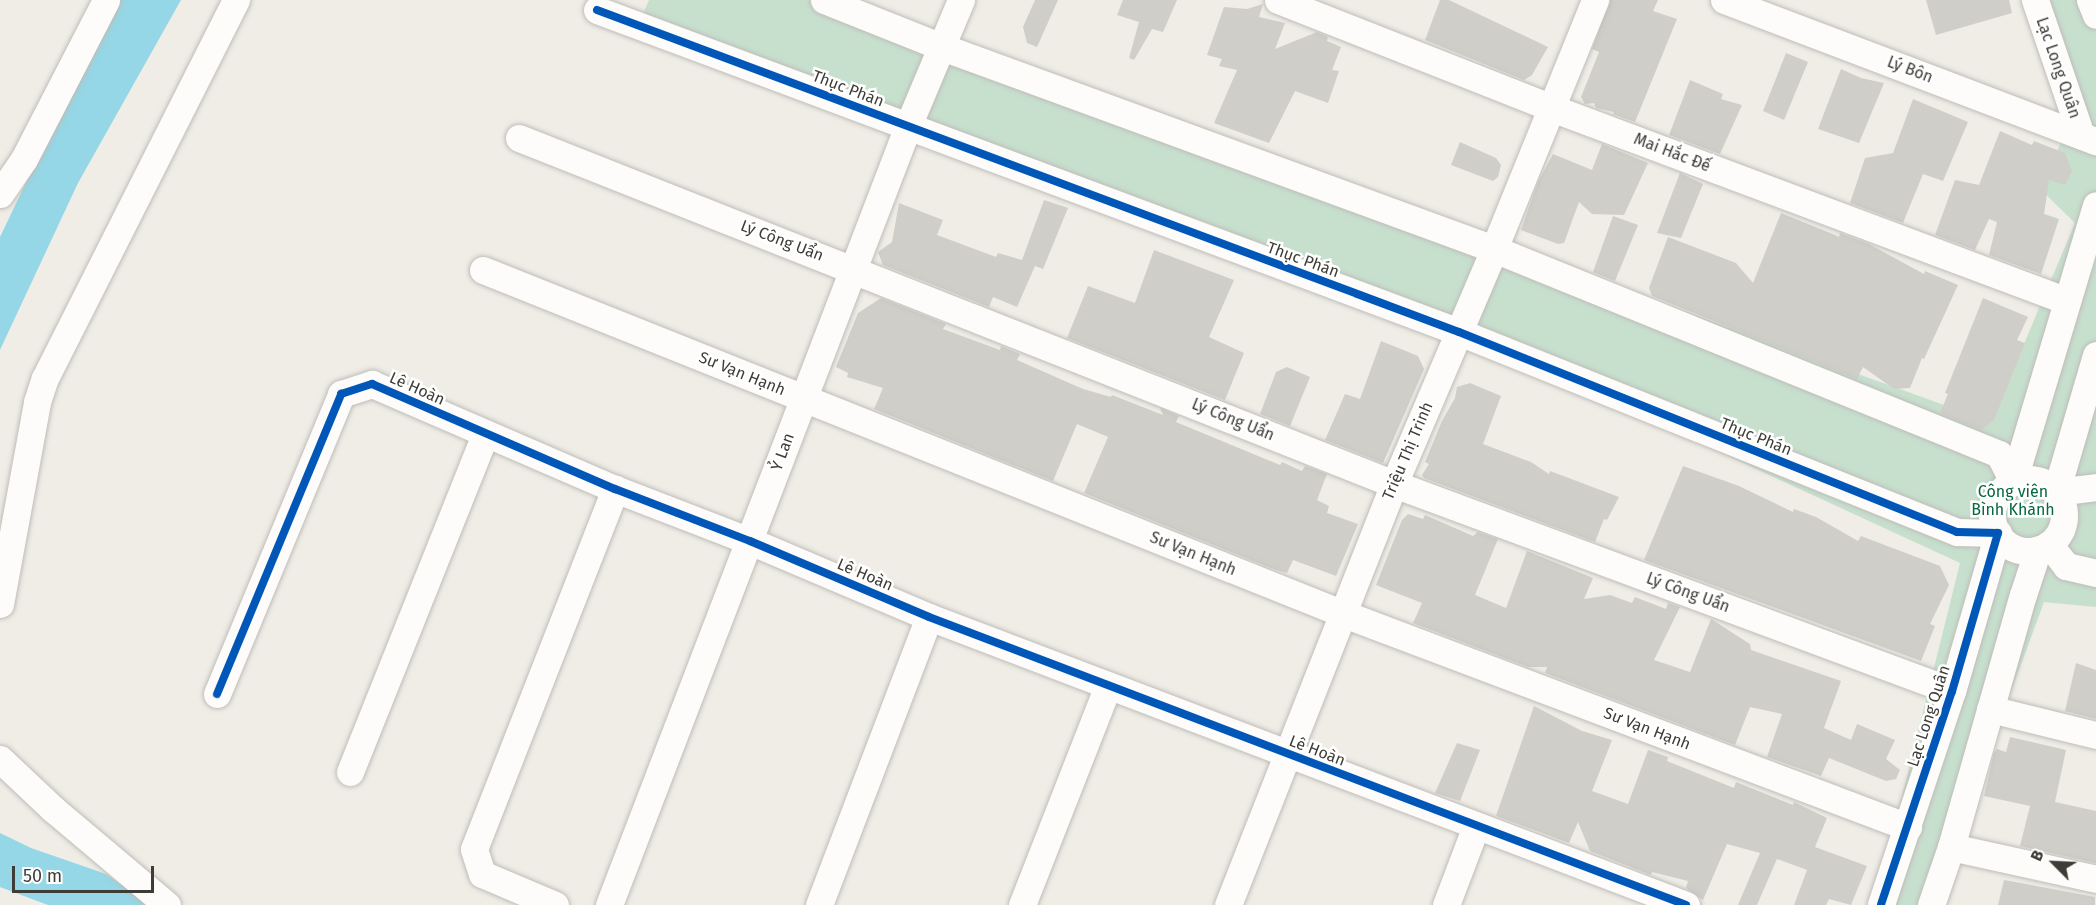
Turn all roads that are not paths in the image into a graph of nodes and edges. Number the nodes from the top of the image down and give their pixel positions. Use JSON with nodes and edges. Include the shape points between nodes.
{"nodes":[{"id":1,"x":106,"y":0,"type":"edge"},
{"id":2,"x":236,"y":0,"type":"edge"},
{"id":3,"x":824,"y":0,"type":"edge"},
{"id":4,"x":961,"y":0,"type":"edge"},
{"id":5,"x":1278,"y":0,"type":"edge"},
{"id":6,"x":1594,"y":0,"type":"edge"},
{"id":7,"x":1724,"y":0,"type":"edge"},
{"id":8,"x":2035,"y":0,"type":"edge"},
{"id":9,"x":2090,"y":0,"type":"edge"},
{"id":10,"x":597,"y":10,"type":"dead end"},
{"id":11,"x":2096,"y":15,"type":"edge"},
{"id":12,"x":942,"y":46,"type":"junction"},
{"id":13,"x":1549,"y":107,"type":"junction"},
{"id":14,"x":908,"y":126,"type":"junction"},
{"id":15,"x":519,"y":138,"type":"dead end"},
{"id":16,"x":2089,"y":138,"type":"edge"},
{"id":17,"x":0,"y":194,"type":"edge"},
{"id":18,"x":2096,"y":206,"type":"edge"},
{"id":19,"x":1494,"y":249,"type":"junction"},
{"id":20,"x":853,"y":269,"type":"junction"},
{"id":21,"x":483,"y":270,"type":"dead end"},
{"id":22,"x":2067,"y":302,"type":"junction"},
{"id":23,"x":1459,"y":332,"type":"junction"},
{"id":24,"x":2096,"y":355,"type":"edge"},
{"id":25,"x":802,"y":399,"type":"junction"},
{"id":26,"x":485,"y":435,"type":"junction"},
{"id":27,"x":2013,"y":482,"type":"junction"},
{"id":28,"x":1394,"y":484,"type":"junction"},
{"id":29,"x":2096,"y":487,"type":"edge"},
{"id":30,"x":615,"y":489,"type":"junction"},
{"id":31,"x":2056,"y":492,"type":"junction"},
{"id":32,"x":1998,"y":533,"type":"junction"},
{"id":33,"x":750,"y":541,"type":"junction"},
{"id":34,"x":2044,"y":547,"type":"junction"},
{"id":35,"x":2096,"y":573,"type":"edge"},
{"id":36,"x":0,"y":604,"type":"edge"},
{"id":37,"x":1344,"y":614,"type":"junction"},
{"id":38,"x":928,"y":617,"type":"junction"},
{"id":39,"x":1108,"y":686,"type":"junction"},
{"id":40,"x":1952,"y":691,"type":"junction"},
{"id":41,"x":218,"y":694,"type":"dead end"},
{"id":42,"x":1990,"y":709,"type":"junction"},
{"id":43,"x":2096,"y":735,"type":"edge"},
{"id":44,"x":1289,"y":755,"type":"junction"},
{"id":45,"x":0,"y":759,"type":"edge"},
{"id":46,"x":350,"y":772,"type":"dead end"},
{"id":47,"x":1476,"y":826,"type":"junction"},
{"id":48,"x":1908,"y":827,"type":"junction"},
{"id":49,"x":1951,"y":847,"type":"junction"},
{"id":50,"x":2096,"y":879,"type":"edge"},
{"id":51,"x":167,"y":905,"type":"edge"},
{"id":52,"x":555,"y":905,"type":"edge"},
{"id":53,"x":609,"y":905,"type":"edge"},
{"id":54,"x":819,"y":905,"type":"edge"},
{"id":55,"x":1022,"y":905,"type":"edge"},
{"id":56,"x":1228,"y":905,"type":"edge"},
{"id":57,"x":1446,"y":905,"type":"edge"},
{"id":58,"x":1686,"y":905,"type":"edge"},
{"id":59,"x":1881,"y":905,"type":"edge"},
{"id":60,"x":1931,"y":905,"type":"edge"}],
"edges":[{"from":1,"to":17,"type":"street","via":[[24,159]]},
{"from":2,"to":36,"type":"street","via":[[45,378],[37,402]]},
{"from":3,"to":12,"type":"street"},
{"from":4,"to":12,"type":"street","name":"Ỷ Lan"},
{"from":5,"to":13,"type":"street","name":"Mai Hắc Đế"},
{"from":6,"to":13,"type":"street","name":"Triệu Thị Trinh"},
{"from":7,"to":16,"type":"street","name":"Lý Bôn"},
{"from":8,"to":16,"type":"street","name":"Lạc Long Quân"},
{"from":9,"to":11,"type":"street"},
{"from":10,"to":14,"type":"street","name":"Thục Phán"},
{"from":12,"to":14,"type":"street","name":"Ỷ Lan"},
{"from":12,"to":19,"type":"street"},
{"from":13,"to":19,"type":"street","name":"Triệu Thị Trinh"},
{"from":13,"to":22,"type":"street","name":"Mai Hắc Đế"},
{"from":14,"to":20,"type":"street","name":"Ỷ Lan"},
{"from":14,"to":23,"type":"street","name":"Thục Phán"},
{"from":15,"to":20,"type":"street","name":"Lý Công Uẩn"},
{"from":18,"to":22,"type":"street"},
{"from":19,"to":23,"type":"street","name":"Triệu Thị Trinh"},
{"from":19,"to":27,"type":"street","via":[[1999,454]]},
{"from":20,"to":25,"type":"street","name":"Ỷ Lan"},
{"from":20,"to":28,"type":"street","name":"Lý Công Uẩn"},
{"from":21,"to":25,"type":"street","name":"Sư Vạn Hạnh"},
{"from":22,"to":27,"type":"street"},
{"from":23,"to":28,"type":"street","name":"Triệu Thị Trinh"},
{"from":23,"to":32,"type":"street","name":"Thục Phán","via":[[1957,532]]},
{"from":24,"to":31,"type":"street"},
{"from":25,"to":33,"type":"street","name":"Ỷ Lan"},
{"from":25,"to":37,"type":"street","name":"Sư Vạn Hạnh"},
{"from":26,"to":30,"type":"street","name":"Lê Hoàn"},
{"from":26,"to":41,"type":"street","name":"Lê Hoàn","via":[[372,384],[341,394]]},
{"from":26,"to":46,"type":"street"},
{"from":27,"to":31,"type":"street","via":[[2037,480]]},
{"from":27,"to":32,"type":"street","via":[[1997,498],[1993,510]]},
{"from":28,"to":37,"type":"street","name":"Triệu Thị Trinh"},
{"from":28,"to":40,"type":"street","name":"Lý Công Uẩn"},
{"from":29,"to":31,"type":"street"},
{"from":30,"to":33,"type":"street","name":"Lê Hoàn"},
{"from":30,"to":52,"type":"street","via":[[474,849],[482,874]]},
{"from":31,"to":34,"type":"street","via":[[2064,514],[2062,525]]},
{"from":32,"to":34,"type":"street","via":[[2015,549]]},
{"from":32,"to":40,"type":"street","name":"Lạc Long Quân"},
{"from":33,"to":38,"type":"street","name":"Lê Hoàn"},
{"from":33,"to":53,"type":"street","name":"Ỷ Lan"},
{"from":34,"to":35,"type":"street","via":[[2066,566]]},
{"from":34,"to":42,"type":"street","via":[[2022,595]]},
{"from":37,"to":44,"type":"street","name":"Triệu Thị Trinh"},
{"from":37,"to":48,"type":"street","name":"Sư Vạn Hạnh"},
{"from":38,"to":39,"type":"street","name":"Lê Hoàn"},
{"from":38,"to":54,"type":"street"},
{"from":39,"to":44,"type":"street","name":"Lê Hoàn"},
{"from":39,"to":55,"type":"street"},
{"from":40,"to":48,"type":"street","name":"Lạc Long Quân"},
{"from":42,"to":43,"type":"street"},
{"from":42,"to":49,"type":"street"},
{"from":44,"to":47,"type":"street","name":"Lê Hoàn"},
{"from":44,"to":56,"type":"street","name":"Triệu Thị Trinh"},
{"from":45,"to":51,"type":"street"},
{"from":47,"to":57,"type":"street"},
{"from":47,"to":58,"type":"street","name":"Lê Hoàn"},
{"from":48,"to":59,"type":"street","name":"Lạc Long Quân"},
{"from":49,"to":50,"type":"street"},
{"from":49,"to":60,"type":"street"}]}
